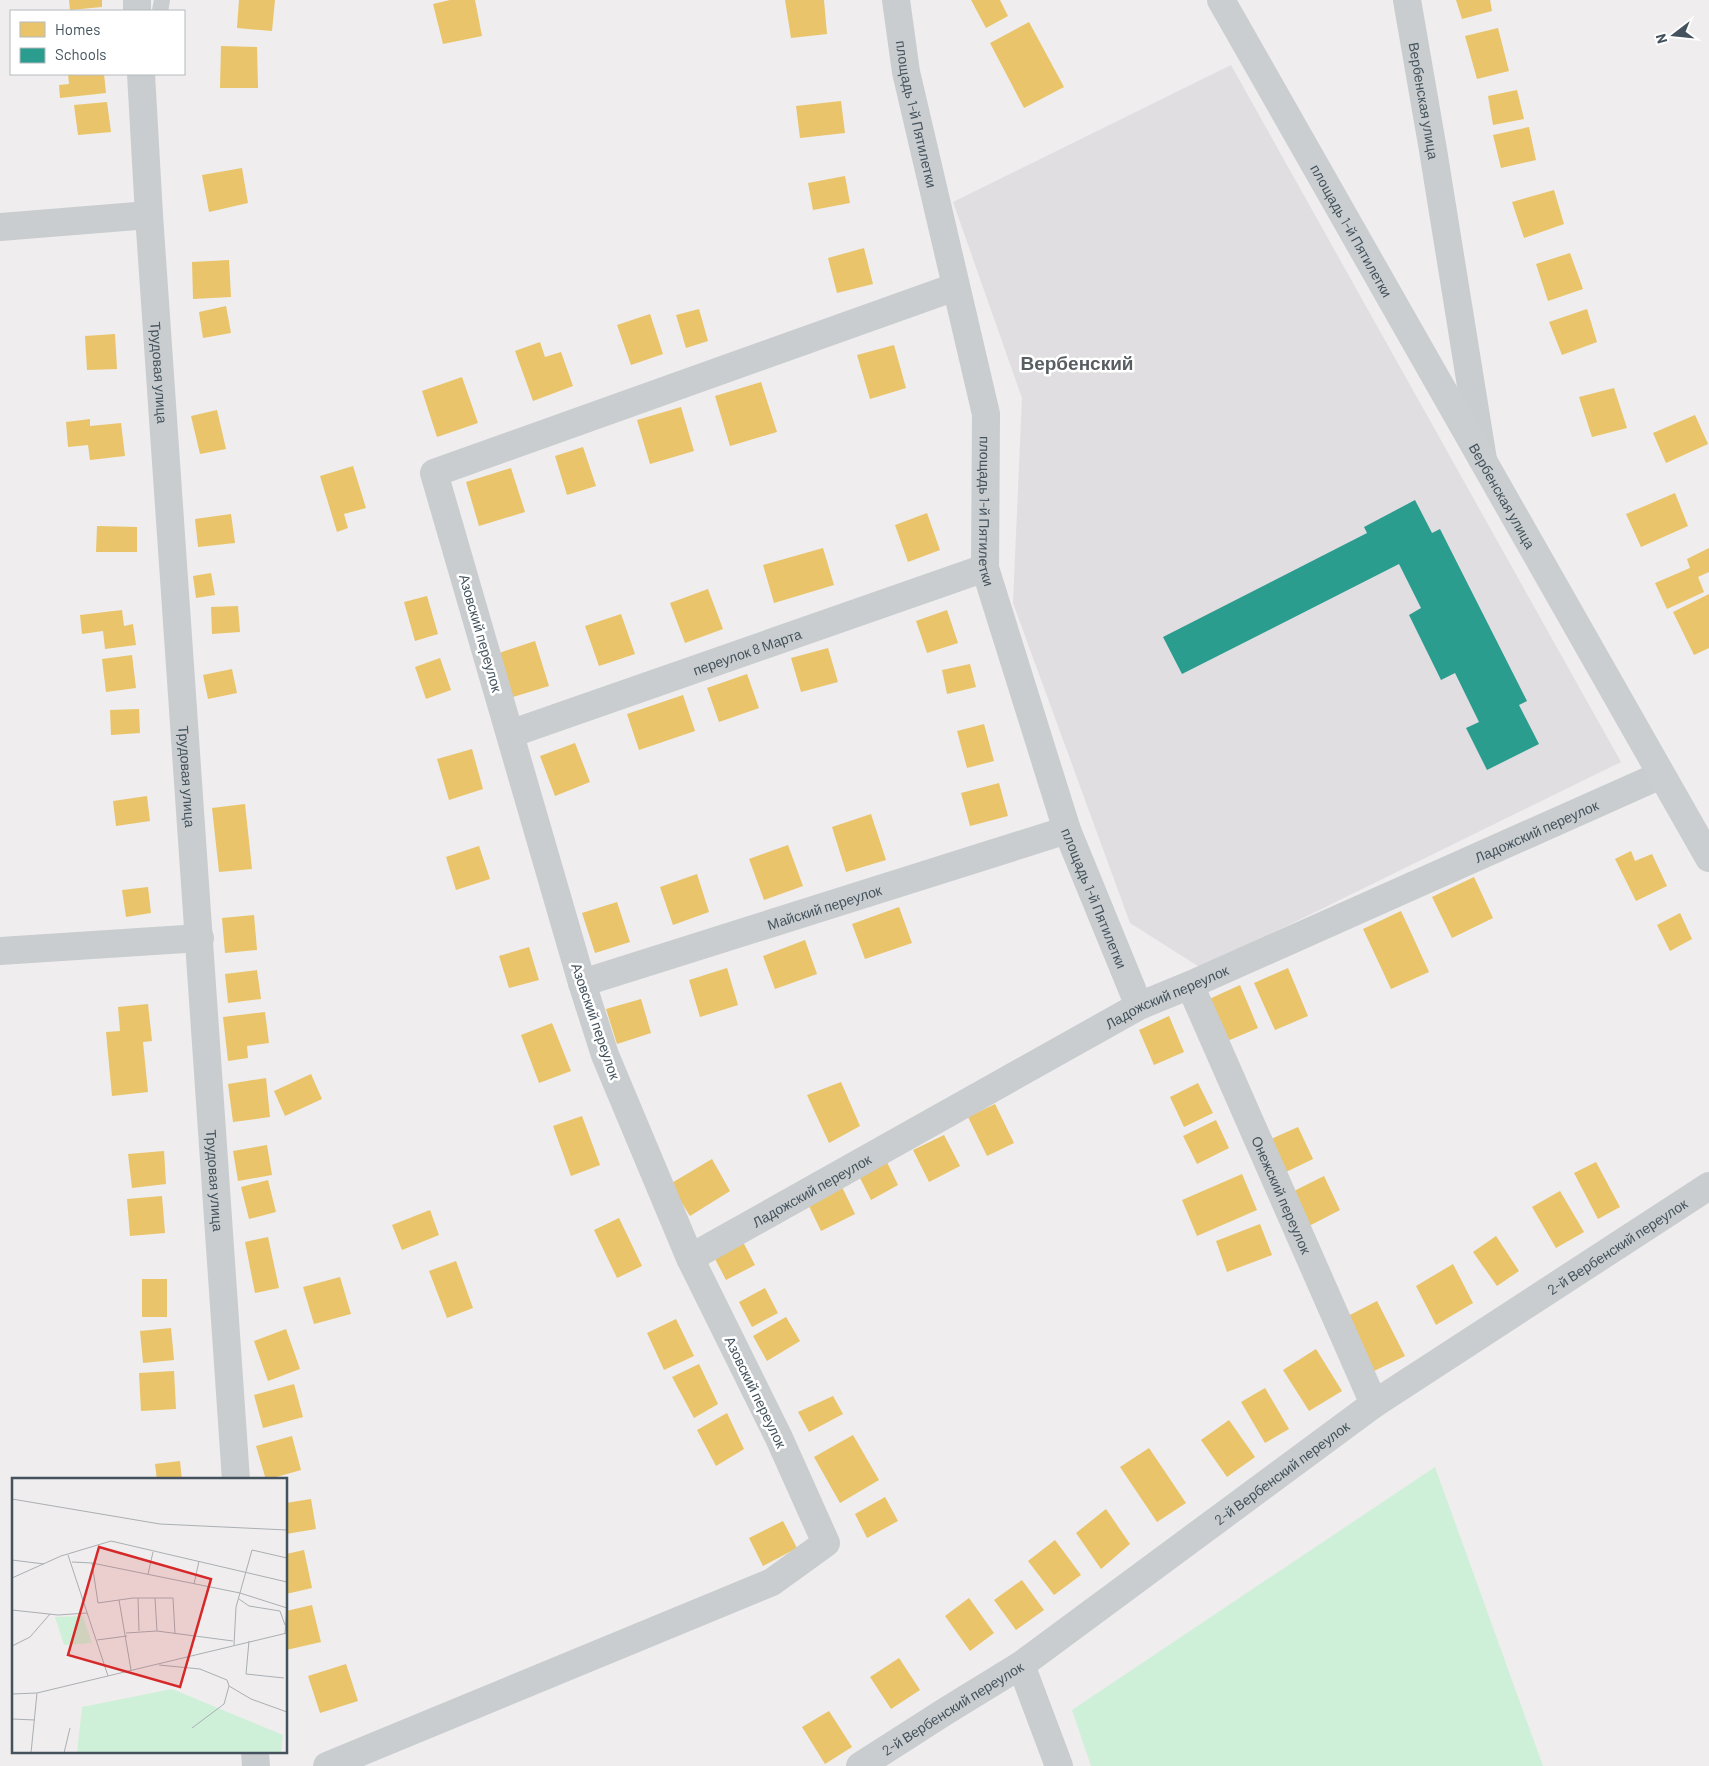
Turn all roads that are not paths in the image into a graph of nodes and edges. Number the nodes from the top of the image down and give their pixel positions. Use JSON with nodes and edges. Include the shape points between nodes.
{"nodes":[{"id":1,"x":896,"y":0,"type":"edge"},
{"id":2,"x":1221,"y":0,"type":"edge"},
{"id":3,"x":1407,"y":0,"type":"edge"},
{"id":4,"x":141,"y":75,"type":"edge"},
{"id":5,"x":150,"y":75,"type":"edge"},
{"id":6,"x":143,"y":116,"type":"junction"},
{"id":7,"x":149,"y":215,"type":"junction"},
{"id":8,"x":0,"y":227,"type":"edge"},
{"id":9,"x":955,"y":286,"type":"junction"},
{"id":10,"x":1483,"y":461,"type":"junction"},
{"id":11,"x":985,"y":568,"type":"junction"},
{"id":12,"x":510,"y":734,"type":"junction"},
{"id":13,"x":1662,"y":775,"type":"junction"},
{"id":14,"x":1067,"y":830,"type":"junction"},
{"id":15,"x":1709,"y":858,"type":"edge"},
{"id":16,"x":200,"y":938,"type":"junction"},
{"id":17,"x":0,"y":951,"type":"edge"},
{"id":18,"x":582,"y":984,"type":"junction"},
{"id":19,"x":1190,"y":986,"type":"junction"},
{"id":20,"x":1139,"y":1006,"type":"junction"},
{"id":21,"x":1709,"y":1186,"type":"edge"},
{"id":22,"x":690,"y":1258,"type":"junction"},
{"id":23,"x":1374,"y":1404,"type":"junction"},
{"id":24,"x":236,"y":1478,"type":"edge"},
{"id":25,"x":1021,"y":1665,"type":"junction"},
{"id":26,"x":327,"y":1766,"type":"edge"},
{"id":27,"x":860,"y":1766,"type":"edge"},
{"id":28,"x":1059,"y":1766,"type":"edge"}],
"edges":[{"from":1,"to":9,"type":"street","name":"площадь 1-й Пятилетки","via":[[906,72]]},
{"from":2,"to":10,"type":"main road","name":"площадь 1-й Пятилетки"},
{"from":3,"to":10,"type":"street","name":"Вербенская улица"},
{"from":4,"to":6,"type":"street","name":"Трудовая улица"},
{"from":5,"to":6,"type":"lane"},
{"from":6,"to":7,"type":"street","name":"Трудовая улица"},
{"from":7,"to":8,"type":"street"},
{"from":7,"to":16,"type":"street","name":"Трудовая улица"},
{"from":9,"to":11,"type":"street","name":"площадь 1-й Пятилетки","via":[[986,414]]},
{"from":9,"to":12,"type":"street","name":"Азовский переулок","via":[[434,473]]},
{"from":10,"to":13,"type":"main road","name":"Вербенская улица"},
{"from":11,"to":12,"type":"street","name":"переулок 8 Марта"},
{"from":11,"to":14,"type":"street","name":"площадь 1-й Пятилетки"},
{"from":12,"to":18,"type":"street","name":"Азовский переулок"},
{"from":13,"to":15,"type":"main road","name":"Вербенская улица"},
{"from":13,"to":19,"type":"street","name":"Ладожский переулок"},
{"from":14,"to":18,"type":"street","name":"Майский переулок"},
{"from":14,"to":20,"type":"street","name":"площадь 1-й Пятилетки"},
{"from":16,"to":17,"type":"street"},
{"from":16,"to":24,"type":"street","name":"Трудовая улица"},
{"from":18,"to":22,"type":"street","name":"Азовский переулок","via":[[605,1055]]},
{"from":19,"to":20,"type":"street","name":"Ладожский переулок"},
{"from":19,"to":23,"type":"street","name":"Онежский переулок"},
{"from":20,"to":22,"type":"street","name":"Ладожский переулок"},
{"from":21,"to":23,"type":"street","name":"2-й Вербенский переулок"},
{"from":22,"to":26,"type":"street","name":"Азовский переулок","via":[[779,1438],[826,1543],[772,1582]]},
{"from":23,"to":25,"type":"street","name":"2-й Вербенский переулок"},
{"from":25,"to":27,"type":"street","name":"2-й Вербенский переулок"},
{"from":25,"to":28,"type":"street"}]}
